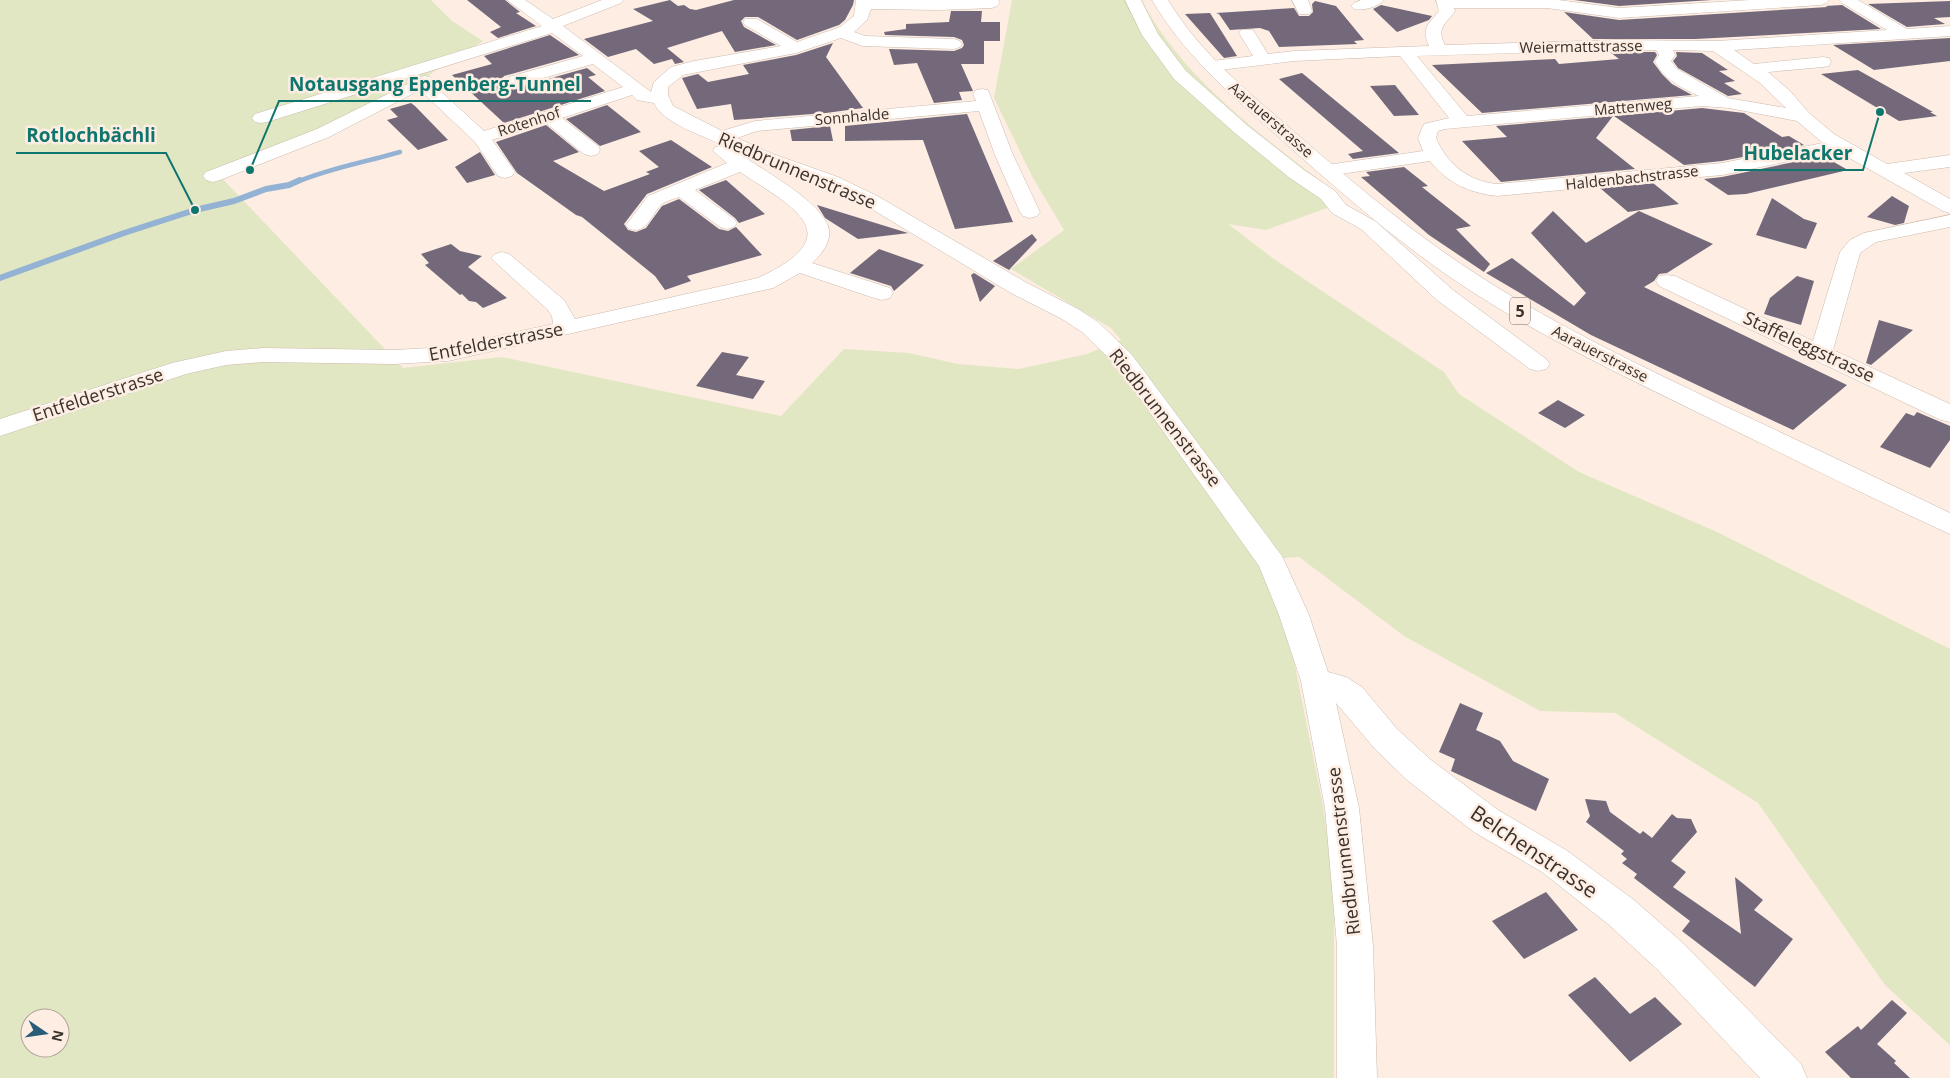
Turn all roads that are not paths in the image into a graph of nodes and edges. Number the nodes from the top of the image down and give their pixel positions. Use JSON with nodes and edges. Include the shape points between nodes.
{"nodes":[{"id":1,"x":515,"y":0,"type":"edge"},
{"id":2,"x":616,"y":0,"type":"edge"},
{"id":3,"x":1132,"y":0,"type":"edge"},
{"id":4,"x":1160,"y":0,"type":"edge"},
{"id":5,"x":1376,"y":0,"type":"edge"},
{"id":6,"x":1821,"y":0,"type":"edge"},
{"id":7,"x":1847,"y":0,"type":"edge"},
{"id":8,"x":865,"y":2,"type":"edge"},
{"id":9,"x":1445,"y":2,"type":"edge"},
{"id":10,"x":992,"y":4,"type":"dead end"},
{"id":11,"x":1359,"y":6,"type":"dead end"},
{"id":12,"x":751,"y":22,"type":"dead end"},
{"id":13,"x":553,"y":26,"type":"junction"},
{"id":14,"x":1950,"y":31,"type":"edge"},
{"id":15,"x":842,"y":33,"type":"junction"},
{"id":16,"x":1247,"y":33,"type":"dead end"},
{"id":17,"x":1904,"y":34,"type":"junction"},
{"id":18,"x":954,"y":44,"type":"dead end"},
{"id":19,"x":1662,"y":45,"type":"junction"},
{"id":20,"x":1717,"y":46,"type":"junction"},
{"id":21,"x":796,"y":48,"type":"junction"},
{"id":22,"x":479,"y":49,"type":"junction"},
{"id":23,"x":1439,"y":49,"type":"junction"},
{"id":24,"x":1404,"y":51,"type":"junction"},
{"id":25,"x":596,"y":58,"type":"junction"},
{"id":26,"x":1263,"y":59,"type":"junction"},
{"id":27,"x":1823,"y":62,"type":"dead end"},
{"id":28,"x":1212,"y":66,"type":"junction"},
{"id":29,"x":1752,"y":69,"type":"junction"},
{"id":30,"x":667,"y":78,"type":"junction"},
{"id":31,"x":424,"y":80,"type":"junction"},
{"id":32,"x":512,"y":82,"type":"dead end"},
{"id":33,"x":631,"y":86,"type":"junction"},
{"id":34,"x":660,"y":99,"type":"junction"},
{"id":35,"x":1727,"y":103,"type":"junction"},
{"id":36,"x":549,"y":116,"type":"junction"},
{"id":37,"x":1803,"y":117,"type":"junction"},
{"id":38,"x":261,"y":118,"type":"dead end"},
{"id":39,"x":1462,"y":122,"type":"junction"},
{"id":40,"x":715,"y":135,"type":"junction"},
{"id":41,"x":481,"y":138,"type":"junction"},
{"id":42,"x":1839,"y":145,"type":"junction"},
{"id":43,"x":591,"y":150,"type":"dead end"},
{"id":44,"x":1435,"y":155,"type":"junction"},
{"id":45,"x":1950,"y":161,"type":"edge"},
{"id":46,"x":740,"y":165,"type":"junction"},
{"id":47,"x":1327,"y":170,"type":"junction"},
{"id":48,"x":1882,"y":170,"type":"junction"},
{"id":49,"x":505,"y":172,"type":"dead end"},
{"id":50,"x":213,"y":176,"type":"dead end"},
{"id":51,"x":682,"y":189,"type":"junction"},
{"id":52,"x":1353,"y":192,"type":"junction"},
{"id":53,"x":1328,"y":195,"type":"junction"},
{"id":54,"x":1950,"y":208,"type":"edge"},
{"id":55,"x":1030,"y":212,"type":"dead end"},
{"id":56,"x":1950,"y":221,"type":"edge"},
{"id":57,"x":727,"y":224,"type":"dead end"},
{"id":58,"x":636,"y":225,"type":"dead end"},
{"id":59,"x":502,"y":258,"type":"dead end"},
{"id":60,"x":798,"y":265,"type":"junction"},
{"id":61,"x":1667,"y":281,"type":"dead end"},
{"id":62,"x":882,"y":293,"type":"dead end"},
{"id":63,"x":565,"y":328,"type":"junction"},
{"id":64,"x":1821,"y":352,"type":"junction"},
{"id":65,"x":1538,"y":364,"type":"dead end"},
{"id":66,"x":1950,"y":414,"type":"edge"},
{"id":67,"x":0,"y":428,"type":"edge"},
{"id":68,"x":1950,"y":524,"type":"edge"},
{"id":69,"x":1316,"y":681,"type":"junction"},
{"id":70,"x":1357,"y":1078,"type":"edge"},
{"id":71,"x":1787,"y":1078,"type":"edge"}],
"edges":[{"from":1,"to":13,"type":"street"},
{"from":2,"to":13,"type":"street"},
{"from":3,"to":53,"type":"street","via":[[1150,35],[1180,75],[1242,130]]},
{"from":4,"to":28,"type":"street","name":"Aarauerstrasse","number":"5","via":[[1166,12]]},
{"from":5,"to":11,"type":"street"},
{"from":6,"to":9,"type":"street","via":[[1627,13],[1547,3]]},
{"from":7,"to":17,"type":"street"},
{"from":8,"to":10,"type":"street"},
{"from":8,"to":15,"type":"street","via":[[862,19]]},
{"from":9,"to":23,"type":"street","via":[[1447,11],[1432,35]]},
{"from":12,"to":21,"type":"street"},
{"from":13,"to":22,"type":"street"},
{"from":13,"to":25,"type":"street"},
{"from":14,"to":17,"type":"street","name":"Weiermattstrasse"},
{"from":15,"to":18,"type":"street","via":[[863,41]]},
{"from":15,"to":21,"type":"street"},
{"from":16,"to":26,"type":"street"},
{"from":17,"to":20,"type":"street","name":"Weiermattstrasse"},
{"from":19,"to":20,"type":"street","name":"Weiermattstrasse"},
{"from":19,"to":23,"type":"street","name":"Weiermattstrasse"},
{"from":19,"to":35,"type":"street","via":[[1667,56],[1662,61],[1665,67]]},
{"from":20,"to":29,"type":"street"},
{"from":21,"to":30,"type":"street","via":[[687,68]]},
{"from":22,"to":31,"type":"street"},
{"from":22,"to":38,"type":"street"},
{"from":23,"to":24,"type":"street","name":"Weiermattstrasse"},
{"from":24,"to":26,"type":"street","name":"Weiermattstrasse"},
{"from":24,"to":39,"type":"street"},
{"from":25,"to":32,"type":"street"},
{"from":25,"to":33,"type":"street"},
{"from":26,"to":28,"type":"street","name":"Weiermattstrasse"},
{"from":27,"to":29,"type":"street"},
{"from":28,"to":47,"type":"street","name":"Aarauerstrasse","number":"5"},
{"from":29,"to":37,"type":"street","via":[[1784,94]]},
{"from":30,"to":33,"type":"street","name":"Rotenhof"},
{"from":30,"to":34,"type":"street","via":[[660,86]]},
{"from":31,"to":41,"type":"street","name":"Rotenhof","via":[[427,88]]},
{"from":31,"to":50,"type":"street","via":[[323,133]]},
{"from":33,"to":34,"type":"street","via":[[643,96]]},
{"from":33,"to":36,"type":"street","name":"Rotenhof"},
{"from":34,"to":40,"type":"street","name":"Riedbrunnenstrasse","via":[[665,109]]},
{"from":35,"to":37,"type":"street","name":"Mattenweg"},
{"from":35,"to":39,"type":"street","name":"Mattenweg","via":[[1702,101]]},
{"from":36,"to":41,"type":"street","name":"Rotenhof"},
{"from":36,"to":43,"type":"street"},
{"from":37,"to":42,"type":"street"},
{"from":39,"to":44,"type":"street","name":"Mattenweg","via":[[1430,128],[1427,138]]},
{"from":40,"to":46,"type":"street","name":"Entfelderstrasse","via":[[706,137]]},
{"from":40,"to":55,"type":"street","name":"Sonnhalde","via":[[755,126],[984,100]]},
{"from":40,"to":69,"type":"street","name":"Riedbrunnenstrasse","via":[[766,158],[831,181],[872,201],[1090,327],[1124,360],[1272,563]]},
{"from":41,"to":49,"type":"street","name":"Rotenhof"},
{"from":42,"to":44,"type":"street","name":"Haldenbachstrasse","via":[[1714,170],[1497,190],[1480,189],[1466,182],[1452,174]]},
{"from":42,"to":48,"type":"street"},
{"from":44,"to":47,"type":"street"},
{"from":45,"to":48,"type":"street"},
{"from":46,"to":51,"type":"street"},
{"from":46,"to":60,"type":"street","name":"Entfelderstrasse","via":[[813,217],[819,234],[809,254]]},
{"from":47,"to":52,"type":"street","name":"Aarauerstrasse","number":"5"},
{"from":48,"to":54,"type":"street"},
{"from":51,"to":57,"type":"street"},
{"from":51,"to":58,"type":"street","via":[[655,200]]},
{"from":52,"to":53,"type":"street"},
{"from":52,"to":68,"type":"street","name":"Aarauerstrasse","number":"5","via":[[1452,268],[1554,330],[1638,374]]},
{"from":53,"to":65,"type":"street","via":[[1339,209],[1368,226],[1445,295]]},
{"from":56,"to":64,"type":"street","via":[[1871,237],[1856,245],[1850,252]]},
{"from":59,"to":63,"type":"street","via":[[556,304],[562,312]]},
{"from":60,"to":62,"type":"street"},
{"from":60,"to":63,"type":"street","name":"Entfelderstrasse","via":[[765,283]]},
{"from":61,"to":64,"type":"street","name":"Staffeleggstrasse"},
{"from":63,"to":67,"type":"street","name":"Entfelderstrasse","via":[[476,349],[425,356],[263,355],[226,358],[180,368]]},
{"from":64,"to":66,"type":"street","name":"Staffeleggstrasse"},
{"from":69,"to":70,"type":"street","name":"Riedbrunnenstrasse","via":[[1342,808],[1355,946]]},
{"from":69,"to":71,"type":"street","name":"Belchenstrasse","via":[[1335,686],[1351,696],[1386,739],[1420,770],[1486,821],[1554,860],[1621,912],[1672,958]]}]}
